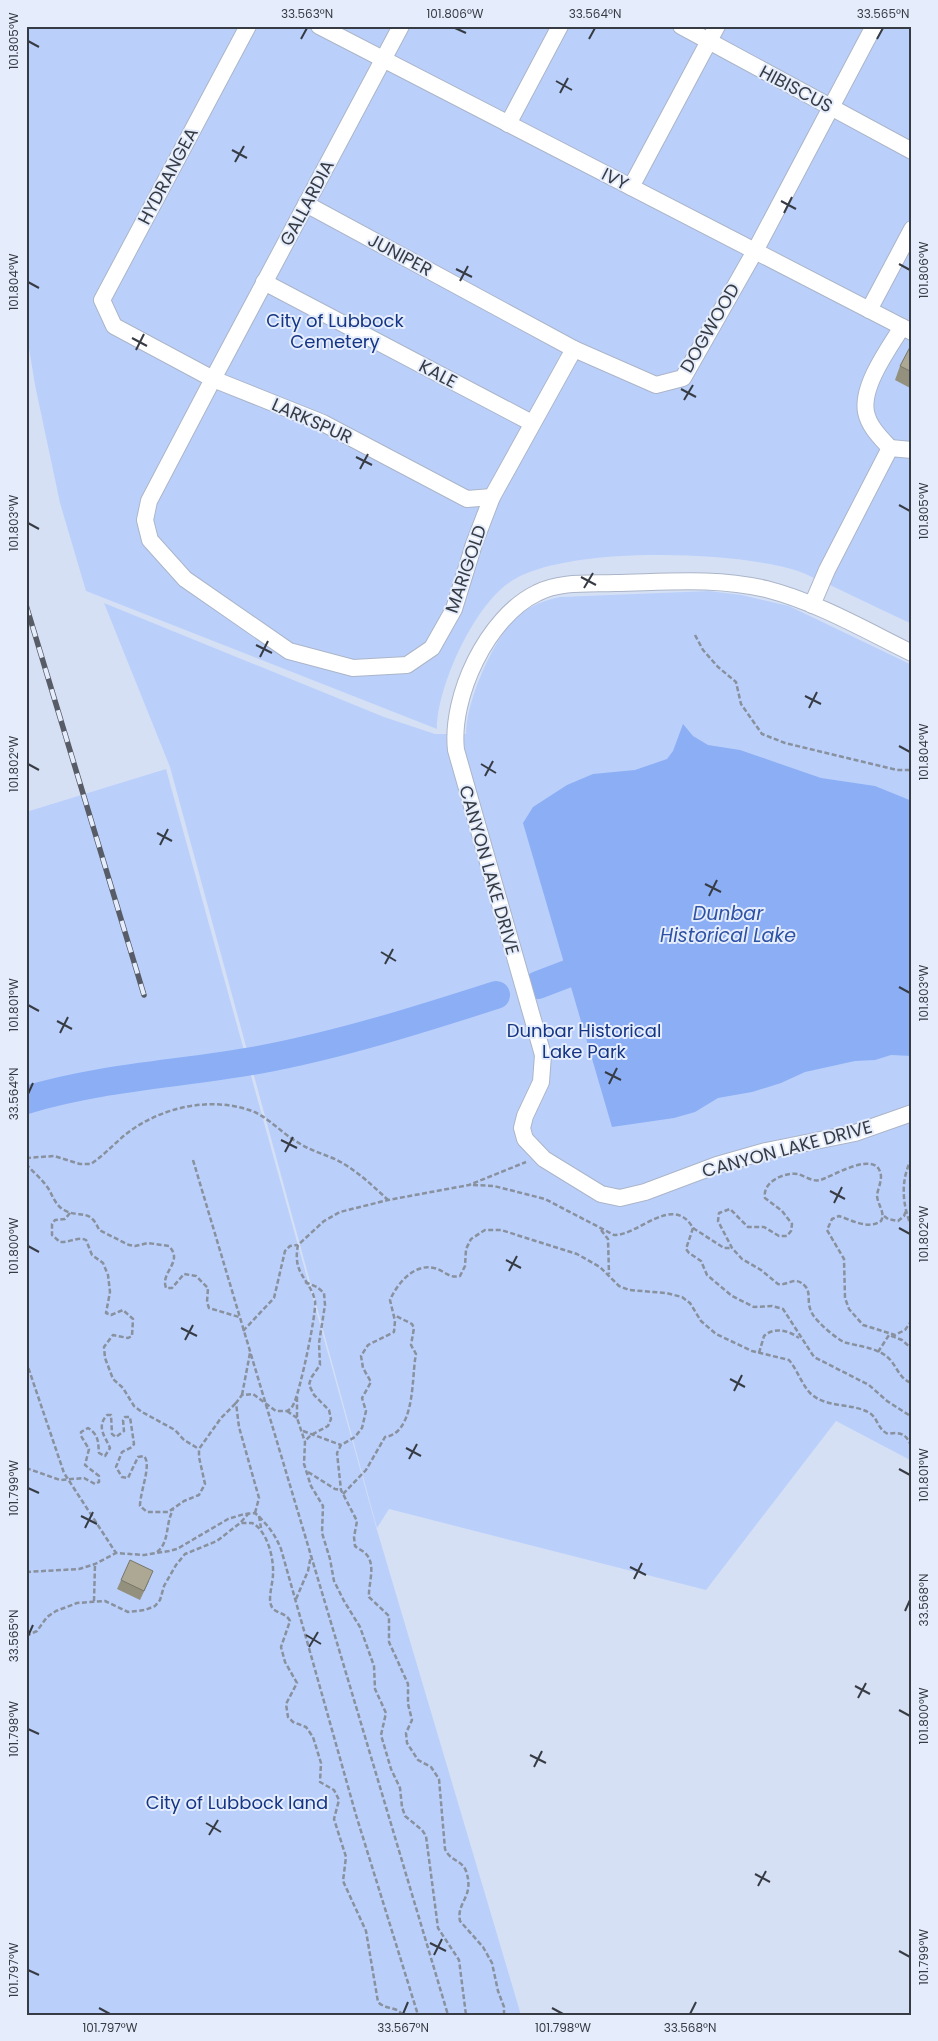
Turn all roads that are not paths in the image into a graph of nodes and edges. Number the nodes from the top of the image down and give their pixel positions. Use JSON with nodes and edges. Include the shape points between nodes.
{"nodes":[{"id":1,"x":248,"y":26,"type":"edge"},
{"id":2,"x":319,"y":26,"type":"edge"},
{"id":3,"x":401,"y":26,"type":"edge"},
{"id":4,"x":560,"y":26,"type":"edge"},
{"id":5,"x":681,"y":26,"type":"edge"},
{"id":6,"x":717,"y":26,"type":"edge"},
{"id":7,"x":874,"y":26,"type":"edge"},
{"id":8,"x":709,"y":42,"type":"junction"},
{"id":9,"x":383,"y":60,"type":"junction"},
{"id":10,"x":831,"y":108,"type":"junction"},
{"id":11,"x":508,"y":124,"type":"junction"},
{"id":12,"x":912,"y":151,"type":"edge"},
{"id":13,"x":631,"y":187,"type":"junction"},
{"id":14,"x":306,"y":204,"type":"junction"},
{"id":15,"x":912,"y":229,"type":"edge"},
{"id":16,"x":755,"y":251,"type":"junction"},
{"id":17,"x":264,"y":282,"type":"junction"},
{"id":18,"x":868,"y":310,"type":"junction"},
{"id":19,"x":907,"y":330,"type":"edge"},
{"id":20,"x":574,"y":349,"type":"junction"},
{"id":21,"x":213,"y":379,"type":"junction"},
{"id":22,"x":532,"y":423,"type":"junction"},
{"id":23,"x":890,"y":448,"type":"junction"},
{"id":24,"x":912,"y":450,"type":"edge"},
{"id":25,"x":492,"y":497,"type":"junction"},
{"id":26,"x":145,"y":520,"type":"joint"},
{"id":27,"x":812,"y":605,"type":"junction"},
{"id":28,"x":912,"y":653,"type":"edge"},
{"id":29,"x":912,"y":1113,"type":"edge"}],
"edges":[{"from":1,"to":21,"type":"street","name":"HYDRANGEA","via":[[102,300],[114,326]]},
{"from":2,"to":9,"type":"street","name":"IVY"},
{"from":3,"to":9,"type":"street","name":"GALLARDIA"},
{"from":4,"to":11,"type":"street"},
{"from":5,"to":8,"type":"street","name":"HIBISCUS"},
{"from":6,"to":8,"type":"street"},
{"from":7,"to":10,"type":"street","name":"DOGWOOD"},
{"from":8,"to":10,"type":"street","name":"HIBISCUS"},
{"from":8,"to":13,"type":"street"},
{"from":9,"to":11,"type":"street","name":"IVY"},
{"from":9,"to":14,"type":"street","name":"GALLARDIA"},
{"from":10,"to":12,"type":"street","name":"HIBISCUS"},
{"from":10,"to":16,"type":"street","name":"DOGWOOD"},
{"from":11,"to":13,"type":"street","name":"IVY"},
{"from":13,"to":16,"type":"street","name":"IVY"},
{"from":14,"to":17,"type":"street","name":"GALLARDIA"},
{"from":14,"to":20,"type":"street","name":"JUNIPER"},
{"from":15,"to":18,"type":"street"},
{"from":16,"to":18,"type":"street","name":"IVY"},
{"from":16,"to":20,"type":"street","name":"DOGWOOD","via":[[683,378],[656,385]]},
{"from":17,"to":21,"type":"street","name":"GALLARDIA"},
{"from":17,"to":22,"type":"street","name":"KALE"},
{"from":18,"to":19,"type":"street","name":"IVY"},
{"from":19,"to":23,"type":"street","via":[[881,361],[872,381],[866,412],[875,431]]},
{"from":20,"to":22,"type":"street"},
{"from":21,"to":25,"type":"street","name":"LARKSPUR","via":[[323,423],[468,499]]},
{"from":21,"to":26,"type":"street","name":"GALLARDIA","via":[[149,500]]},
{"from":22,"to":25,"type":"street"},
{"from":23,"to":24,"type":"street"},
{"from":23,"to":27,"type":"street"},
{"from":25,"to":26,"type":"street","name":"MARIGOLD","via":[[454,609],[432,648],[407,665],[353,668],[289,650],[185,579],[150,540]]},
{"from":27,"to":28,"type":"street","name":"CANYON LAKE DRIVE"},
{"from":27,"to":29,"type":"street","name":"CANYON LAKE DRIVE","via":[[767,590],[706,580],[565,585],[537,593],[515,607],[498,624],[482,651],[460,703],[454,737],[543,1055],[541,1082],[522,1128],[525,1139],[544,1159],[601,1194],[620,1198],[645,1192],[717,1164],[855,1133]]}]}
